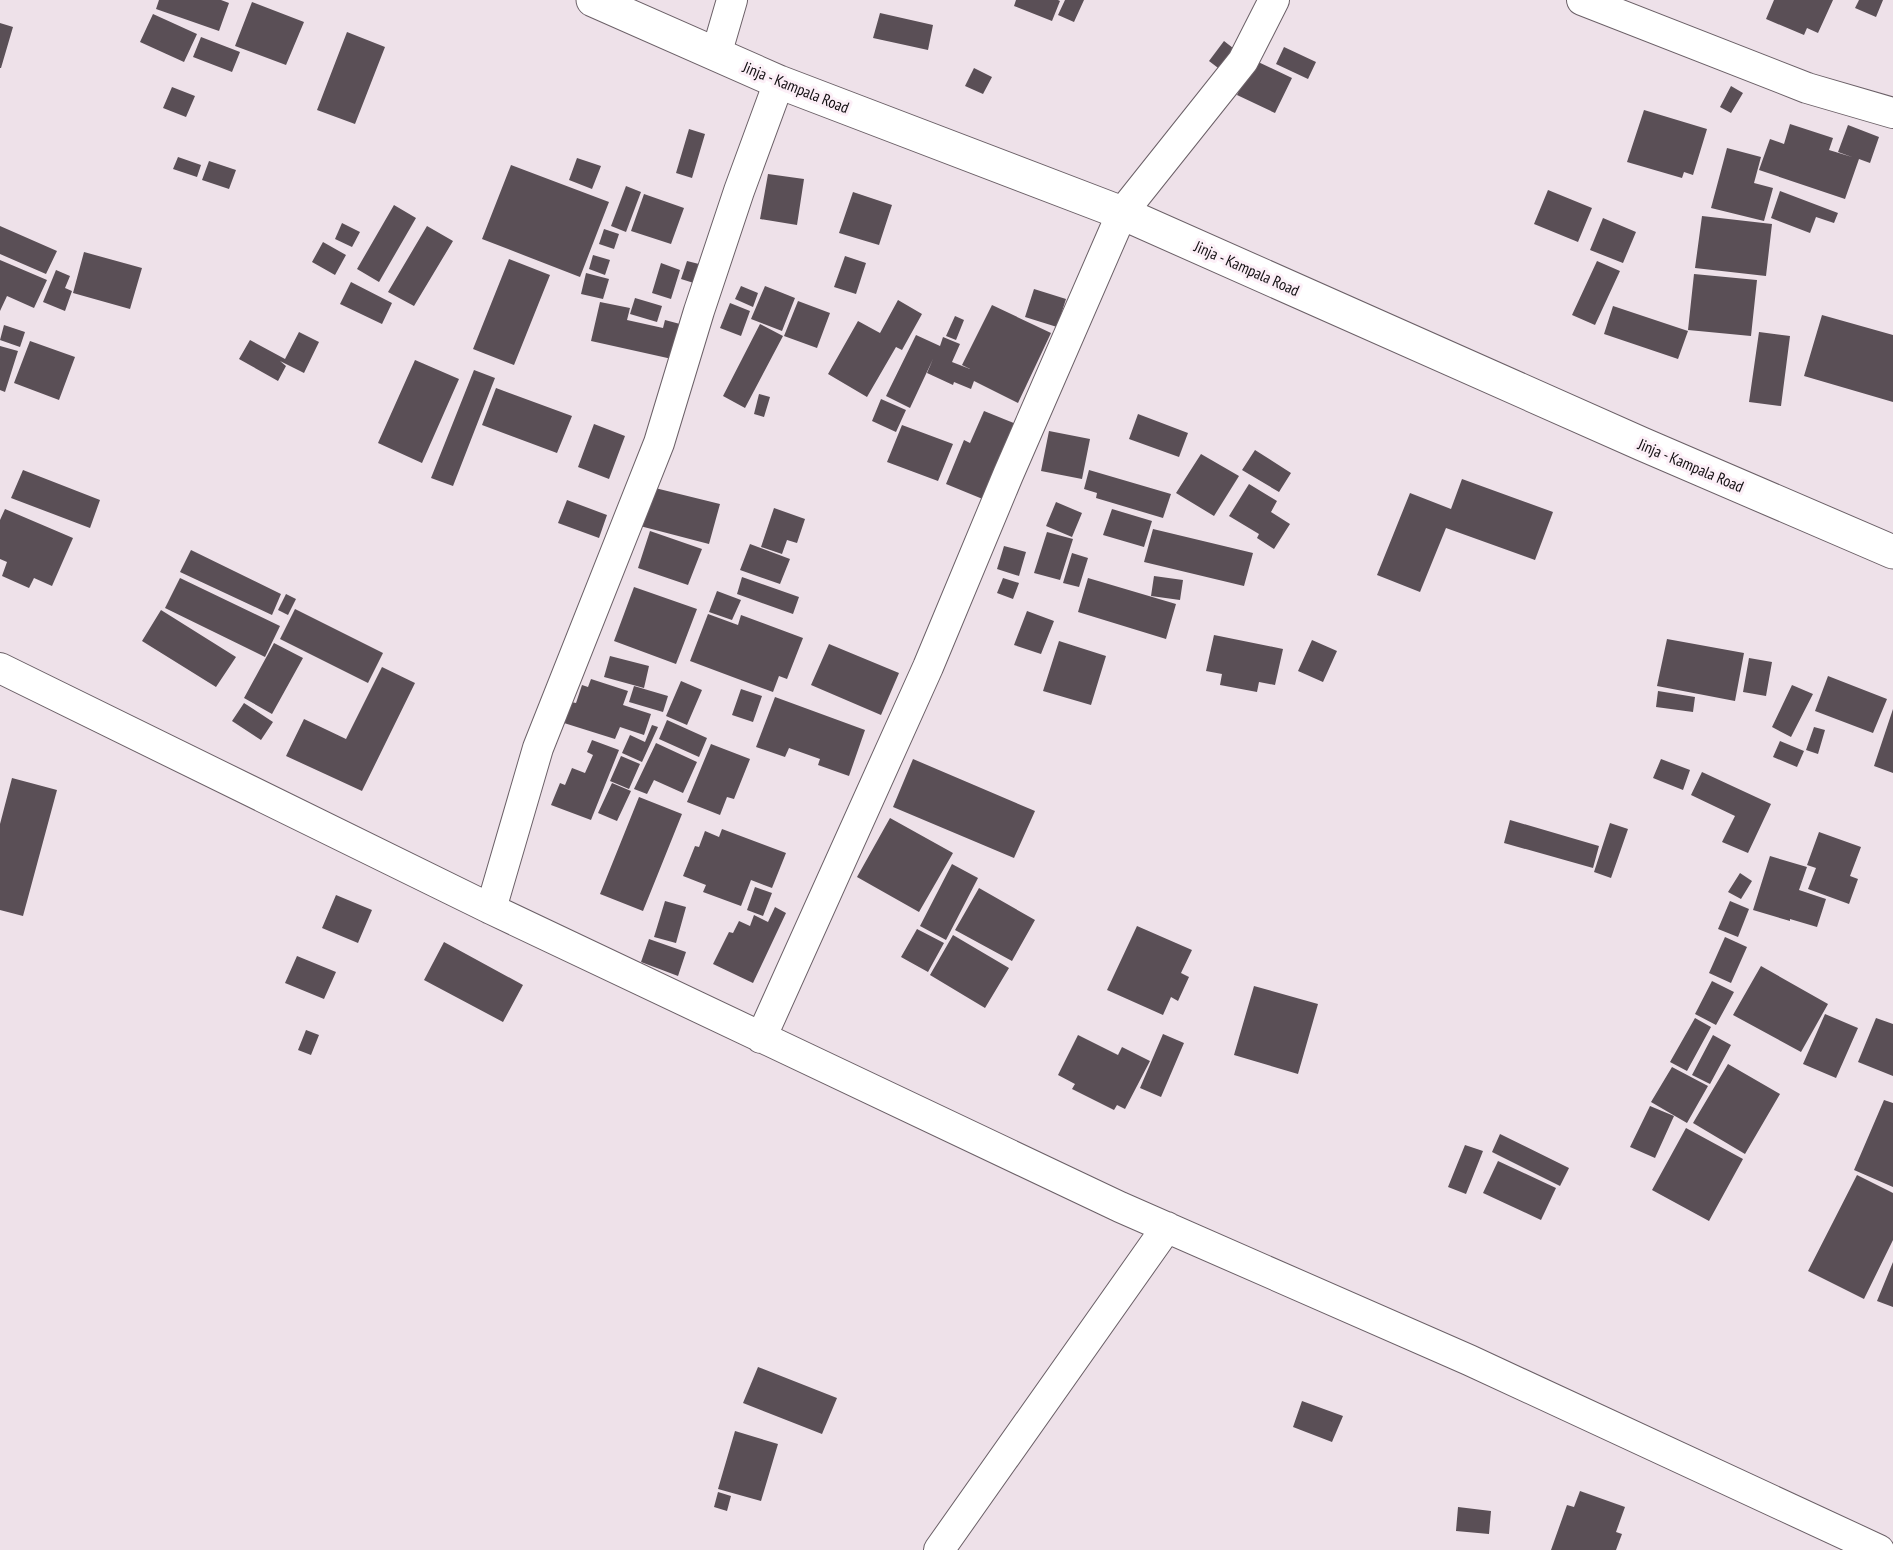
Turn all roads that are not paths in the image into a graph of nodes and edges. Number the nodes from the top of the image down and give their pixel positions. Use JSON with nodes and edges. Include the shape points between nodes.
{"nodes":[{"id":1,"x":593,"y":0,"type":"edge"},
{"id":2,"x":732,"y":0,"type":"edge"},
{"id":3,"x":1274,"y":0,"type":"edge"},
{"id":4,"x":1582,"y":0,"type":"edge"},
{"id":5,"x":716,"y":55,"type":"junction"},
{"id":6,"x":779,"y":82,"type":"junction"},
{"id":7,"x":1893,"y":113,"type":"edge"},
{"id":8,"x":1122,"y":213,"type":"junction"},
{"id":9,"x":1893,"y":552,"type":"edge"},
{"id":10,"x":0,"y":668,"type":"edge"},
{"id":11,"x":491,"y":909,"type":"junction"},
{"id":12,"x":761,"y":1038,"type":"junction"},
{"id":13,"x":1167,"y":1227,"type":"junction"},
{"id":14,"x":939,"y":1550,"type":"edge"},
{"id":15,"x":1879,"y":1550,"type":"edge"}],
"edges":[{"from":1,"to":5,"type":"highway","name":"Jinja - Kampala Road"},
{"from":2,"to":5,"type":"street"},
{"from":3,"to":8,"type":"street","via":[[1243,61]]},
{"from":4,"to":7,"type":"street","via":[[1807,88]]},
{"from":5,"to":6,"type":"highway","name":"Jinja - Kampala Road"},
{"from":6,"to":8,"type":"highway","name":"Jinja - Kampala Road"},
{"from":6,"to":11,"type":"street","via":[[707,289],[659,443],[538,748]]},
{"from":8,"to":9,"type":"highway","name":"Jinja - Kampala Road"},
{"from":8,"to":12,"type":"street","via":[[923,678]]},
{"from":10,"to":11,"type":"street"},
{"from":11,"to":12,"type":"street"},
{"from":12,"to":13,"type":"street"},
{"from":13,"to":14,"type":"street"},
{"from":13,"to":15,"type":"street","via":[[1469,1360]]}]}
